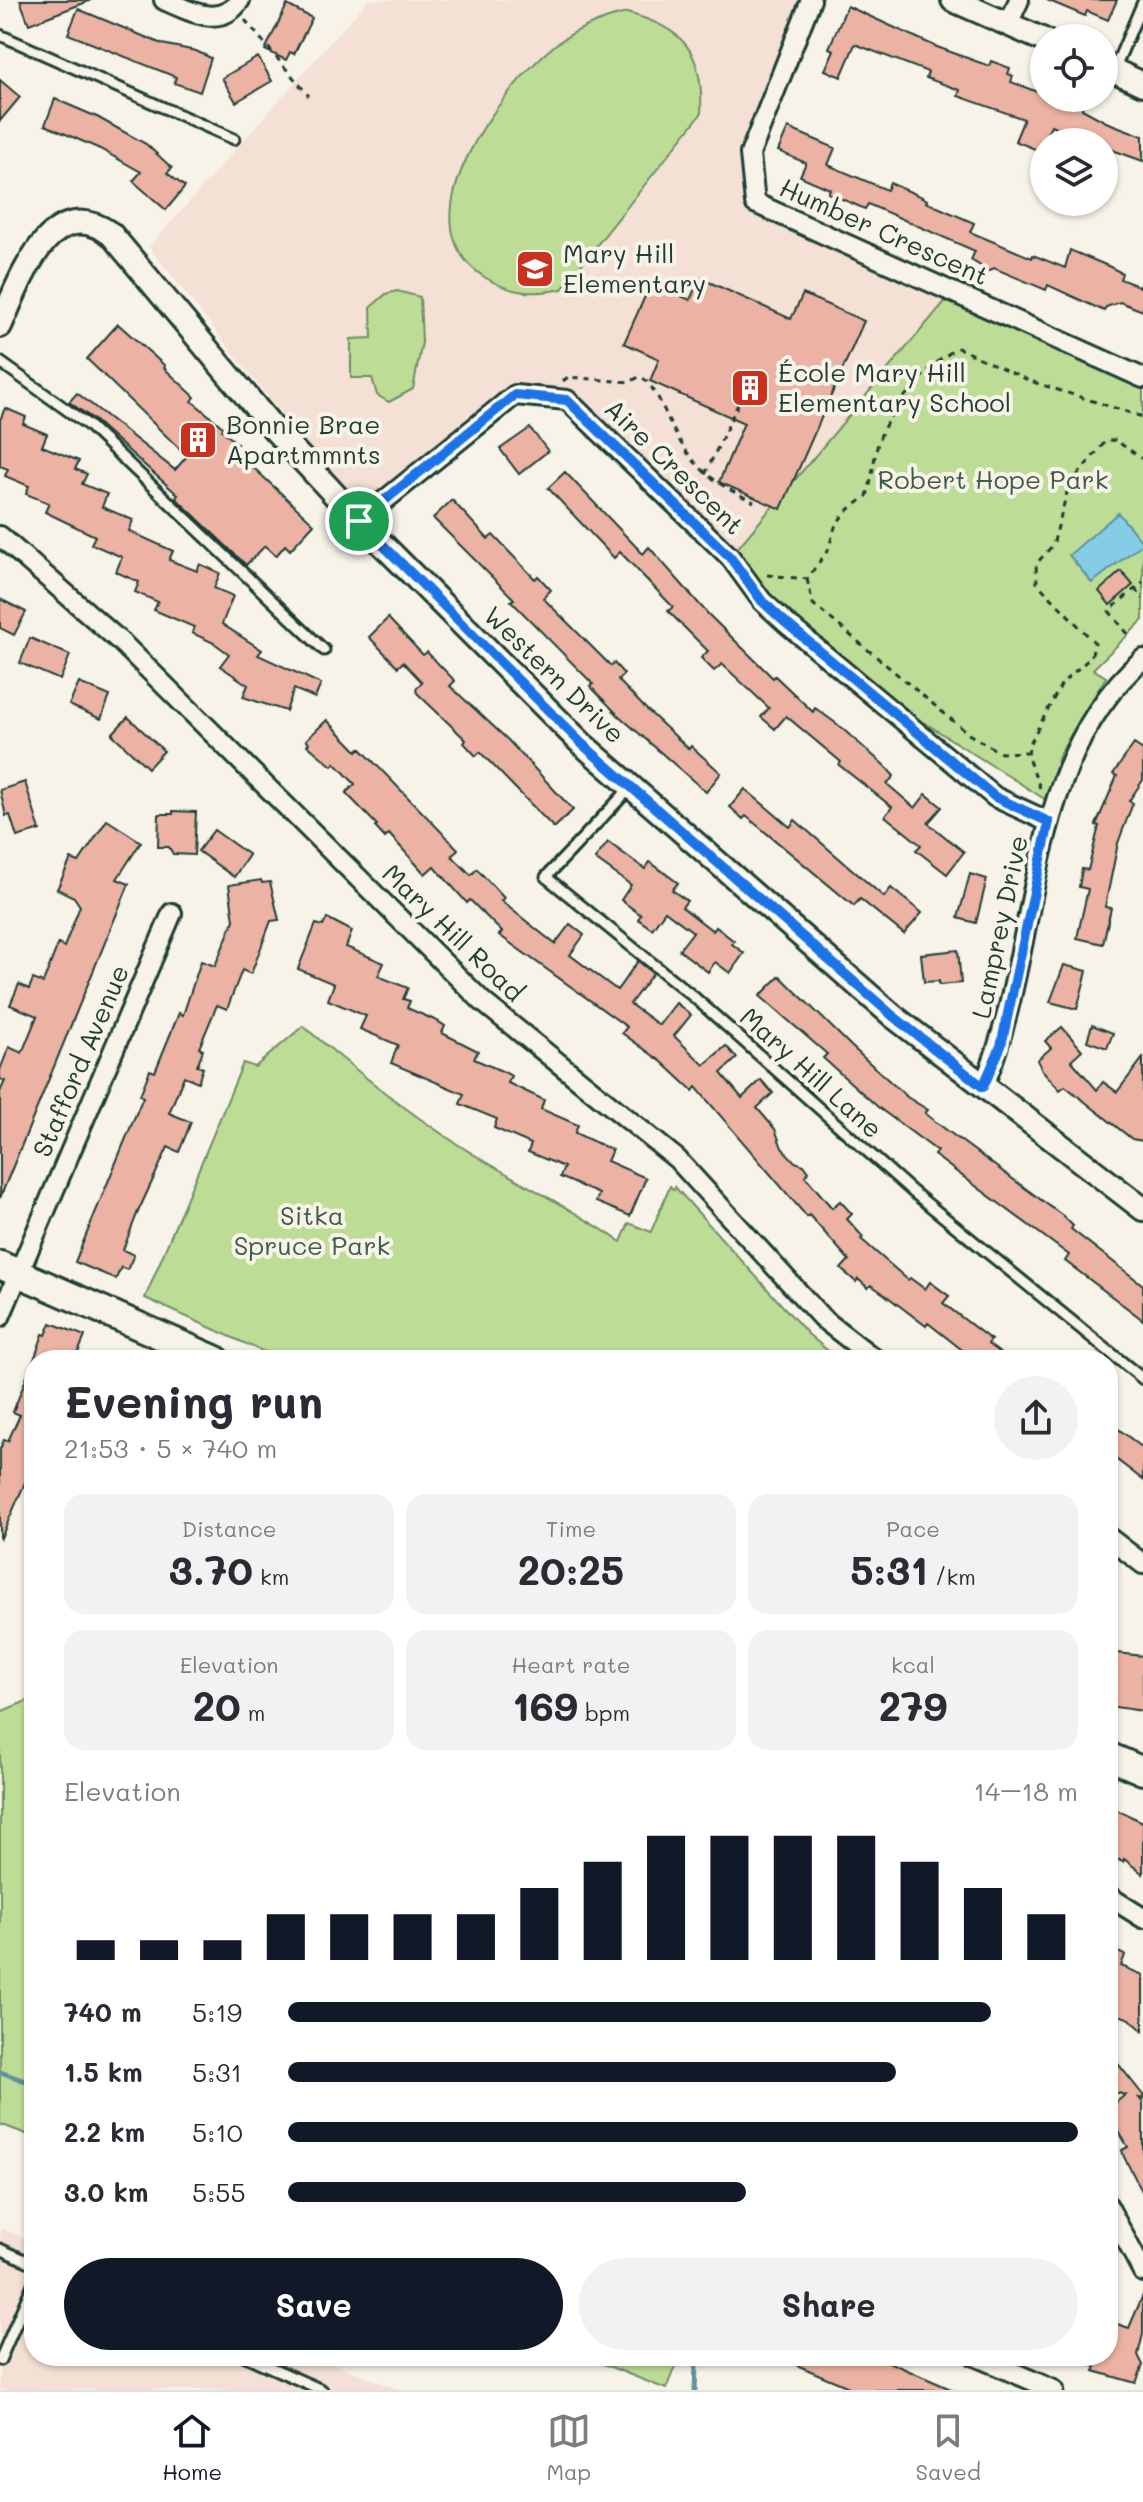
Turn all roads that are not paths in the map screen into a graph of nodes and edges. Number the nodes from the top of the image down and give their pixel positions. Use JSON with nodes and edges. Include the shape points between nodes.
{"nodes":[{"id":1,"x":164,"y":0,"type":"edge"},
{"id":2,"x":811,"y":0,"type":"edge"},
{"id":3,"x":953,"y":0,"type":"edge"},
{"id":4,"x":1019,"y":0,"type":"edge"},
{"id":5,"x":1143,"y":2,"type":"edge"},
{"id":6,"x":237,"y":4,"type":"edge"},
{"id":7,"x":1008,"y":24,"type":"junction"},
{"id":8,"x":1030,"y":34,"type":"edge"},
{"id":9,"x":0,"y":35,"type":"edge"},
{"id":10,"x":1118,"y":51,"type":"edge"},
{"id":11,"x":1118,"y":72,"type":"edge"},
{"id":12,"x":1143,"y":84,"type":"edge"},
{"id":13,"x":234,"y":139,"type":"dead end"},
{"id":14,"x":0,"y":326,"type":"edge"},
{"id":15,"x":0,"y":362,"type":"edge"},
{"id":16,"x":1143,"y":378,"type":"edge"},
{"id":17,"x":359,"y":521,"type":"junction"},
{"id":18,"x":0,"y":536,"type":"edge"},
{"id":19,"x":324,"y":650,"type":"dead end"},
{"id":20,"x":1143,"y":659,"type":"edge"},
{"id":21,"x":631,"y":787,"type":"junction"},
{"id":22,"x":1049,"y":822,"type":"junction"},
{"id":23,"x":172,"y":913,"type":"dead end"},
{"id":24,"x":983,"y":1087,"type":"junction"},
{"id":25,"x":1143,"y":1209,"type":"edge"},
{"id":26,"x":10,"y":1269,"type":"edge"},
{"id":27,"x":0,"y":1317,"type":"edge"},
{"id":28,"x":193,"y":1350,"type":"edge"},
{"id":29,"x":863,"y":1350,"type":"edge"},
{"id":30,"x":1107,"y":1350,"type":"edge"},
{"id":31,"x":1118,"y":1359,"type":"edge"},
{"id":32,"x":1143,"y":1379,"type":"edge"},
{"id":33,"x":1118,"y":1545,"type":"edge"},
{"id":34,"x":1143,"y":1564,"type":"edge"},
{"id":35,"x":1118,"y":1760,"type":"edge"},
{"id":36,"x":1143,"y":1771,"type":"edge"},
{"id":37,"x":1118,"y":1902,"type":"edge"},
{"id":38,"x":1143,"y":1918,"type":"edge"},
{"id":39,"x":1118,"y":2225,"type":"edge"},
{"id":40,"x":0,"y":2249,"type":"edge"},
{"id":41,"x":24,"y":2260,"type":"edge"},
{"id":42,"x":1143,"y":2272,"type":"edge"},
{"id":43,"x":24,"y":2305,"type":"edge"},
{"id":44,"x":0,"y":2360,"type":"edge"},
{"id":45,"x":268,"y":2366,"type":"edge"},
{"id":46,"x":998,"y":2366,"type":"edge"},
{"id":47,"x":322,"y":2390,"type":"edge"},
{"id":48,"x":1054,"y":2390,"type":"edge"}],
"edges":[{"from":1,"to":6,"type":"street","via":[[209,16],[227,14]]},
{"from":2,"to":16,"type":"street","name":"Humber Crescent","via":[[750,154],[755,203]]},
{"from":3,"to":7,"type":"street"},
{"from":4,"to":7,"type":"street"},
{"from":5,"to":10,"type":"lane"},
{"from":7,"to":8,"type":"street"},
{"from":9,"to":13,"type":"lane"},
{"from":11,"to":12,"type":"street"},
{"from":14,"to":17,"type":"street","name":"Western Drive","via":[[48,236],[78,223],[105,229],[247,399]]},
{"from":15,"to":19,"type":"lane","via":[[88,425]]},
{"from":17,"to":21,"type":"street","name":"Western Drive"},
{"from":17,"to":22,"type":"street","name":"Aire Crescent","via":[[515,395],[567,400],[730,557],[762,601],[786,623],[995,797]]},
{"from":18,"to":29,"type":"street","name":"Mary Hill Road","via":[[122,643],[483,1002],[677,1159],[822,1318]]},
{"from":20,"to":22,"type":"street","name":"Lamprey Drive","via":[[1121,678],[1081,739]]},
{"from":21,"to":24,"type":"street","name":"Western Drive","via":[[893,1016]]},
{"from":21,"to":30,"type":"lane","name":"Mary Hill Lane","via":[[546,877],[695,998],[913,1192]]},
{"from":22,"to":24,"type":"street","name":"Lamprey Drive","via":[[1001,1046]]},
{"from":23,"to":26,"type":"street","name":"Stafford Avenue"},
{"from":24,"to":25,"type":"street","name":"Western Drive"},
{"from":26,"to":27,"type":"street","name":"Stafford Avenue"},
{"from":26,"to":28,"type":"main road"},
{"from":31,"to":32,"type":"lane","name":"Mary Hill Lane"},
{"from":33,"to":34,"type":"street"},
{"from":35,"to":36,"type":"main road"},
{"from":37,"to":38,"type":"street"},
{"from":39,"to":42,"type":"street"},
{"from":40,"to":41,"type":"lane"},
{"from":43,"to":44,"type":"lane"},
{"from":45,"to":47,"type":"lane"},
{"from":46,"to":48,"type":"street"}]}
